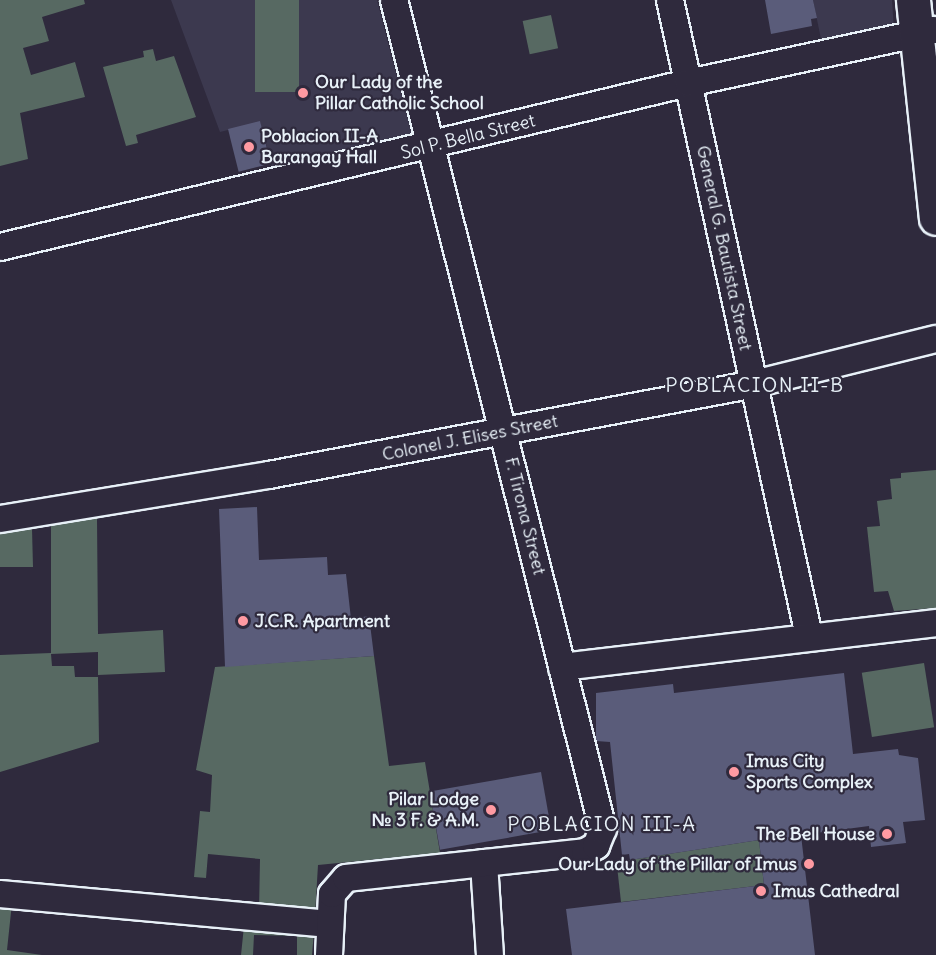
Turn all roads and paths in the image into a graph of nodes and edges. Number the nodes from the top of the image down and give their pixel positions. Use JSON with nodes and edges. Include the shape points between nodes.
{"nodes":[{"id":1,"x":394,"y":0,"type":"edge"},
{"id":2,"x":670,"y":0,"type":"edge"},
{"id":3,"x":913,"y":0,"type":"edge"},
{"id":4,"x":926,"y":32,"type":"edge"},
{"id":5,"x":688,"y":83,"type":"junction"},
{"id":6,"x":431,"y":146,"type":"junction"},
{"id":7,"x":936,"y":218,"type":"edge"},
{"id":8,"x":0,"y":247,"type":"edge"},
{"id":9,"x":936,"y":339,"type":"edge"},
{"id":10,"x":754,"y":384,"type":"junction"},
{"id":11,"x":504,"y":432,"type":"junction"},
{"id":12,"x":0,"y":519,"type":"edge"},
{"id":13,"x":936,"y":623,"type":"edge"},
{"id":14,"x":809,"y":636,"type":"junction"},
{"id":15,"x":562,"y":667,"type":"junction"},
{"id":16,"x":484,"y":863,"type":"junction"},
{"id":17,"x":0,"y":894,"type":"edge"},
{"id":18,"x":330,"y":924,"type":"junction"},
{"id":19,"x":329,"y":955,"type":"edge"},
{"id":20,"x":490,"y":955,"type":"edge"}],
"edges":[{"from":1,"to":6,"type":"street","name":"F. Tirona Street"},
{"from":2,"to":5,"type":"street","name":"General G. Bautista Street"},
{"from":3,"to":4,"type":"street"},
{"from":4,"to":5,"type":"street","name":"Sol P. Bella Street"},
{"from":4,"to":7,"type":"street"},
{"from":5,"to":6,"type":"street","name":"Sol P. Bella Street"},
{"from":5,"to":10,"type":"street","name":"General G. Bautista Street"},
{"from":6,"to":8,"type":"street","name":"Sol P. Bella Street"},
{"from":6,"to":11,"type":"street","name":"F. Tirona Street"},
{"from":9,"to":10,"type":"street","name":"Colonel J. Elises Street"},
{"from":10,"to":11,"type":"street","name":"Colonel J. Elises Street"},
{"from":10,"to":14,"type":"street","name":"General G. Bautista Street"},
{"from":11,"to":12,"type":"street","name":"Colonel J. Elises Street"},
{"from":11,"to":15,"type":"street","name":"F. Tirona Street"},
{"from":13,"to":14,"type":"street"},
{"from":14,"to":15,"type":"street"},
{"from":15,"to":16,"type":"street","name":"F. Tirona Street","via":[[602,835],[585,852]]},
{"from":16,"to":18,"type":"street","via":[[355,877],[339,884],[332,894]]},
{"from":16,"to":20,"type":"street"},
{"from":17,"to":18,"type":"street"},
{"from":18,"to":19,"type":"street"}]}
